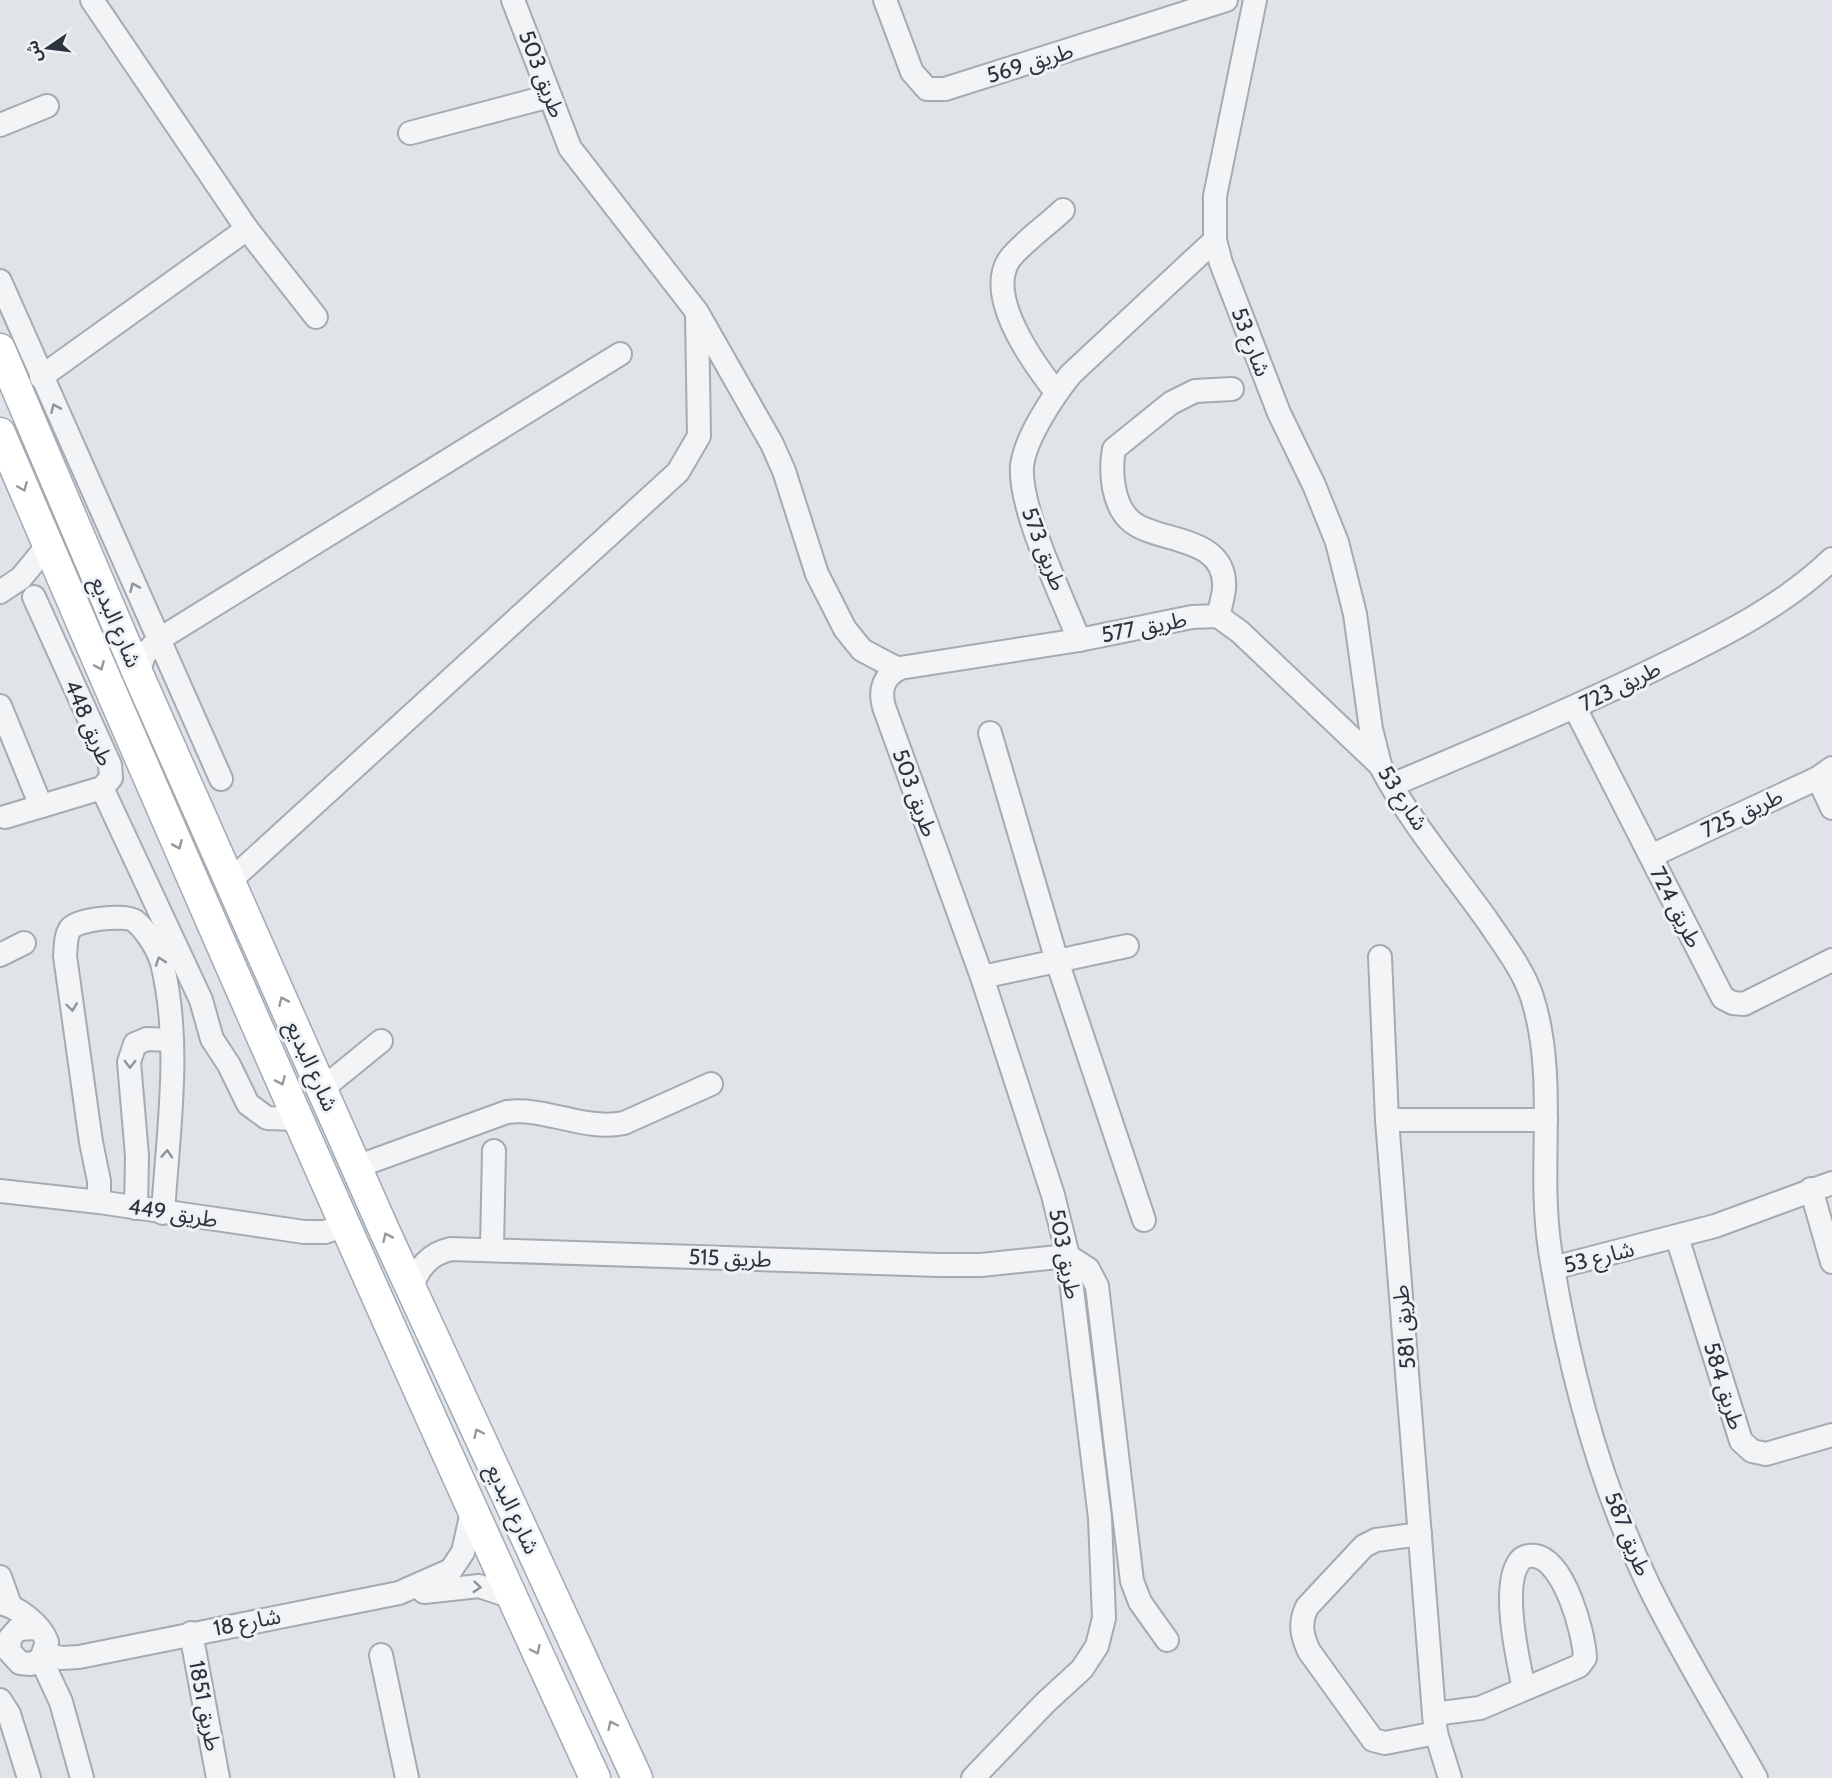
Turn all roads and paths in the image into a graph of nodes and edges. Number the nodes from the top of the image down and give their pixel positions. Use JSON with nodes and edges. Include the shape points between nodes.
{"nodes":[{"id":1,"x":92,"y":0,"type":"edge"},
{"id":2,"x":513,"y":0,"type":"edge"},
{"id":3,"x":885,"y":0,"type":"edge"},
{"id":4,"x":1226,"y":0,"type":"edge"},
{"id":5,"x":1255,"y":0,"type":"edge"},
{"id":6,"x":550,"y":96,"type":"junction"},
{"id":7,"x":47,"y":106,"type":"dead end"},
{"id":8,"x":0,"y":125,"type":"edge"},
{"id":9,"x":410,"y":133,"type":"dead end"},
{"id":10,"x":1063,"y":210,"type":"dead end"},
{"id":11,"x":248,"y":229,"type":"junction"},
{"id":12,"x":1215,"y":240,"type":"junction"},
{"id":13,"x":0,"y":281,"type":"edge"},
{"id":14,"x":697,"y":312,"type":"junction"},
{"id":15,"x":316,"y":317,"type":"dead end"},
{"id":16,"x":0,"y":349,"type":"edge"},
{"id":17,"x":620,"y":354,"type":"dead end"},
{"id":18,"x":41,"y":377,"type":"junction"},
{"id":19,"x":1232,"y":389,"type":"dead end"},
{"id":20,"x":1056,"y":392,"type":"junction"},
{"id":21,"x":0,"y":433,"type":"edge"},
{"id":22,"x":48,"y":545,"type":"junction"},
{"id":23,"x":1832,"y":559,"type":"edge"},
{"id":24,"x":65,"y":585,"type":"junction"},
{"id":25,"x":5,"y":590,"type":"edge"},
{"id":26,"x":34,"y":597,"type":"dead end"},
{"id":27,"x":1218,"y":616,"type":"junction"},
{"id":28,"x":123,"y":640,"type":"junction"},
{"id":29,"x":158,"y":640,"type":"junction"},
{"id":30,"x":1079,"y":640,"type":"junction"},
{"id":31,"x":898,"y":669,"type":"junction"},
{"id":32,"x":138,"y":674,"type":"junction"},
{"id":33,"x":0,"y":706,"type":"edge"},
{"id":34,"x":1575,"y":708,"type":"junction"},
{"id":35,"x":990,"y":733,"type":"dead end"},
{"id":36,"x":1380,"y":765,"type":"junction"},
{"id":37,"x":1825,"y":773,"type":"edge"},
{"id":38,"x":221,"y":779,"type":"dead end"},
{"id":39,"x":1392,"y":785,"type":"junction"},
{"id":40,"x":102,"y":788,"type":"junction"},
{"id":41,"x":41,"y":806,"type":"junction"},
{"id":42,"x":1832,"y":808,"type":"edge"},
{"id":43,"x":5,"y":817,"type":"dead end"},
{"id":44,"x":1651,"y":856,"type":"junction"},
{"id":45,"x":230,"y":881,"type":"junction"},
{"id":46,"x":24,"y":943,"type":"dead end"},
{"id":47,"x":1127,"y":946,"type":"dead end"},
{"id":48,"x":0,"y":955,"type":"edge"},
{"id":49,"x":1380,"y":957,"type":"dead end"},
{"id":50,"x":1832,"y":960,"type":"edge"},
{"id":51,"x":1057,"y":961,"type":"junction"},
{"id":52,"x":982,"y":976,"type":"junction"},
{"id":53,"x":171,"y":1040,"type":"junction"},
{"id":54,"x":381,"y":1041,"type":"dead end"},
{"id":55,"x":711,"y":1084,"type":"dead end"},
{"id":56,"x":322,"y":1089,"type":"junction"},
{"id":57,"x":297,"y":1119,"type":"junction"},
{"id":58,"x":1387,"y":1120,"type":"junction"},
{"id":59,"x":1546,"y":1120,"type":"junction"},
{"id":60,"x":494,"y":1151,"type":"dead end"},
{"id":61,"x":356,"y":1167,"type":"junction"},
{"id":62,"x":1822,"y":1186,"type":"edge"},
{"id":63,"x":0,"y":1191,"type":"edge"},
{"id":64,"x":99,"y":1202,"type":"junction"},
{"id":65,"x":136,"y":1208,"type":"junction"},
{"id":66,"x":163,"y":1213,"type":"junction"},
{"id":67,"x":1144,"y":1220,"type":"dead end"},
{"id":68,"x":345,"y":1225,"type":"junction"},
{"id":69,"x":1677,"y":1237,"type":"junction"},
{"id":70,"x":492,"y":1248,"type":"junction"},
{"id":71,"x":1068,"y":1256,"type":"junction"},
{"id":72,"x":1832,"y":1262,"type":"edge"},
{"id":73,"x":1553,"y":1268,"type":"junction"},
{"id":74,"x":411,"y":1289,"type":"junction"},
{"id":75,"x":1832,"y":1435,"type":"edge"},
{"id":76,"x":472,"y":1512,"type":"junction"},
{"id":77,"x":1420,"y":1534,"type":"junction"},
{"id":78,"x":0,"y":1577,"type":"edge"},
{"id":79,"x":399,"y":1593,"type":"junction"},
{"id":80,"x":512,"y":1597,"type":"junction"},
{"id":81,"x":5,"y":1629,"type":"edge"},
{"id":82,"x":191,"y":1633,"type":"junction"},
{"id":83,"x":1167,"y":1640,"type":"dead end"},
{"id":84,"x":42,"y":1644,"type":"junction"},
{"id":85,"x":381,"y":1655,"type":"dead end"},
{"id":86,"x":1524,"y":1689,"type":"junction"},
{"id":87,"x":0,"y":1700,"type":"edge"},
{"id":88,"x":1435,"y":1724,"type":"junction"},
{"id":89,"x":29,"y":1778,"type":"edge"},
{"id":90,"x":82,"y":1778,"type":"edge"},
{"id":91,"x":218,"y":1778,"type":"edge"},
{"id":92,"x":407,"y":1778,"type":"edge"},
{"id":93,"x":595,"y":1778,"type":"edge"},
{"id":94,"x":637,"y":1778,"type":"edge"},
{"id":95,"x":973,"y":1778,"type":"edge"},
{"id":96,"x":1450,"y":1778,"type":"edge"},
{"id":97,"x":1756,"y":1778,"type":"edge"}],
"edges":[{"from":1,"to":11,"type":"street"},
{"from":2,"to":6,"type":"street","name":"طريق 503"},
{"from":3,"to":4,"type":"street","name":"طريق 569","via":[[912,72],[927,89],[945,89]]},
{"from":5,"to":12,"type":"street","name":"شارع 53","via":[[1215,196]]},
{"from":6,"to":9,"type":"street"},
{"from":6,"to":14,"type":"street","name":"طريق 503","via":[[570,148]]},
{"from":7,"to":8,"type":"street"},
{"from":10,"to":20,"type":"street","via":[[1009,260],[1002,283],[1017,331],[1032,362]]},
{"from":11,"to":15,"type":"street"},
{"from":11,"to":18,"type":"street"},
{"from":12,"to":20,"type":"street","name":"طريق 573"},
{"from":12,"to":36,"type":"street","name":"شارع 53","via":[[1252,348],[1337,542],[1355,614]]},
{"from":13,"to":18,"type":"street"},
{"from":14,"to":31,"type":"street","name":"طريق 503","via":[[772,444],[817,574],[845,629],[862,650]]},
{"from":14,"to":45,"type":"street","via":[[699,436],[678,472]]},
{"from":16,"to":28,"type":"main road","name":"شارع البديع"},
{"from":17,"to":29,"type":"street"},
{"from":29,"to":18,"type":"street","one_way":true},
{"from":19,"to":27,"type":"street","via":[[1195,391],[1171,403],[1114,449],[1111,467],[1118,499],[1133,523],[1212,555],[1222,573],[1224,589]]},
{"from":20,"to":30,"type":"street","name":"طريق 573","via":[[1028,446],[1022,466],[1023,489],[1026,506]]},
{"from":21,"to":22,"type":"main road","name":"شارع البديع","one_way":true},
{"from":22,"to":24,"type":"main road","name":"شارع البديع"},
{"from":22,"to":25,"type":"street","via":[[32,568]]},
{"from":23,"to":34,"type":"street","name":"طريق 723","via":[[1807,583],[1741,626]]},
{"from":24,"to":25,"type":"street"},
{"from":24,"to":57,"type":"main road","name":"شارع البديع","one_way":true},
{"from":26,"to":40,"type":"street","name":"طريق 448","via":[[110,765],[111,778]]},
{"from":27,"to":30,"type":"street","name":"طريق 577","via":[[1192,617]]},
{"from":27,"to":36,"type":"street","name":"طريق 577","via":[[1240,632]]},
{"from":28,"to":29,"type":"street","via":[[141,644]]},
{"from":28,"to":32,"type":"main road","name":"شارع البديع"},
{"from":29,"to":32,"type":"street","via":[[144,655]]},
{"from":29,"to":38,"type":"street"},
{"from":30,"to":31,"type":"street","name":"طريق 577"},
{"from":31,"to":52,"type":"street","name":"طريق 503","via":[[885,679],[884,707]]},
{"from":32,"to":45,"type":"main road","name":"شارع البديع"},
{"from":33,"to":41,"type":"street"},
{"from":34,"to":39,"type":"street","name":"طريق 723"},
{"from":34,"to":44,"type":"street","name":"طريق 724"},
{"from":35,"to":51,"type":"street"},
{"from":36,"to":39,"type":"street","name":"شارع 53"},
{"from":37,"to":42,"type":"street"},
{"from":37,"to":44,"type":"street","name":"طريق 725"},
{"from":39,"to":59,"type":"street","name":"شارع 53","via":[[1508,951],[1531,993],[1543,1048]]},
{"from":40,"to":41,"type":"street","name":"طريق 448"},
{"from":40,"to":57,"type":"street","via":[[201,1000],[212,1039],[248,1104],[267,1118]]},
{"from":41,"to":43,"type":"street","name":"طريق 448"},
{"from":44,"to":50,"type":"street","name":"طريق 724","via":[[1723,998],[1744,1004]]},
{"from":56,"to":45,"type":"main road","name":"شارع البديع","one_way":true},
{"from":46,"to":48,"type":"street"},
{"from":47,"to":51,"type":"street"},
{"from":49,"to":58,"type":"street","name":"طريق 581"},
{"from":51,"to":52,"type":"street"},
{"from":51,"to":67,"type":"street"},
{"from":52,"to":71,"type":"street","name":"طريق 503","via":[[1053,1195]]},
{"from":53,"to":64,"type":"street","one_way":true,"via":[[161,960],[134,920],[79,922],[70,928],[65,956]]},
{"from":53,"to":65,"type":"street","one_way":true,"via":[[147,1040],[131,1050]]},
{"from":66,"to":53,"type":"street","one_way":true},
{"from":54,"to":56,"type":"street"},
{"from":55,"to":61,"type":"street","via":[[610,1126],[582,1124],[529,1111],[507,1112]]},
{"from":56,"to":61,"type":"main road","name":"شارع البديع"},
{"from":57,"to":68,"type":"main road","name":"شارع البديع"},
{"from":58,"to":59,"type":"street"},
{"from":58,"to":77,"type":"street","name":"طريق 581"},
{"from":59,"to":73,"type":"street","name":"شارع 53","via":[[1546,1214]]},
{"from":60,"to":70,"type":"street"},
{"from":74,"to":61,"type":"main road","name":"شارع البديع","one_way":true},
{"from":62,"to":69,"type":"street","name":"شارع 53"},
{"from":62,"to":72,"type":"street"},
{"from":63,"to":64,"type":"street","name":"طريق 449"},
{"from":64,"to":65,"type":"street","name":"طريق 449"},
{"from":65,"to":66,"type":"street","name":"طريق 449"},
{"from":66,"to":68,"type":"street","name":"طريق 449","via":[[314,1233]]},
{"from":68,"to":76,"type":"main road","name":"شارع البديع"},
{"from":69,"to":73,"type":"street","name":"شارع 53"},
{"from":69,"to":75,"type":"street","name":"طريق 584","via":[[1741,1441],[1766,1454]]},
{"from":70,"to":71,"type":"street","name":"طريق 515","via":[[939,1266]]},
{"from":70,"to":74,"type":"street","name":"طريق 515","via":[[442,1251],[419,1269]]},
{"from":71,"to":83,"type":"street","via":[[1088,1269],[1097,1286],[1132,1581],[1140,1602]]},
{"from":71,"to":95,"type":"street","name":"طريق 503","via":[[1100,1518],[1104,1618],[1097,1646],[1082,1669]]},
{"from":73,"to":97,"type":"street","name":"طريق 587","via":[[1593,1438],[1629,1541],[1649,1586]]},
{"from":94,"to":74,"type":"main road","name":"شارع البديع","one_way":true},
{"from":76,"to":79,"type":"street","name":"شارع 18","via":[[463,1552],[451,1570]]},
{"from":76,"to":80,"type":"main road","name":"شارع البديع"},
{"from":77,"to":88,"type":"street","name":"طريق 581"},
{"from":77,"to":88,"type":"street","via":[[1376,1540],[1364,1546],[1306,1607],[1302,1637],[1373,1740],[1385,1743]]},
{"from":78,"to":81,"type":"street"},
{"from":79,"to":80,"type":"street","name":"شارع 18","one_way":true,"via":[[467,1586],[490,1588]]},
{"from":79,"to":82,"type":"street","name":"شارع 18"},
{"from":80,"to":93,"type":"main road","name":"شارع البديع","one_way":true},
{"from":81,"to":84,"type":"street","via":[[20,1611]]},
{"from":81,"to":84,"type":"street","name":"شارع 18","via":[[20,1663],[32,1664]]},
{"from":82,"to":84,"type":"street","name":"شارع 18","via":[[68,1658]]},
{"from":82,"to":91,"type":"street","name":"طريق 1851"},
{"from":84,"to":90,"type":"street"},
{"from":85,"to":92,"type":"street"},
{"from":86,"to":86,"type":"street","via":[[1579,1666],[1585,1658],[1581,1632],[1564,1584],[1552,1564],[1529,1555],[1520,1559],[1515,1568],[1512,1590],[1515,1645]]},
{"from":86,"to":88,"type":"street"},
{"from":87,"to":89,"type":"street","via":[[9,1714]]},
{"from":88,"to":96,"type":"street","name":"طريق 581"}]}
